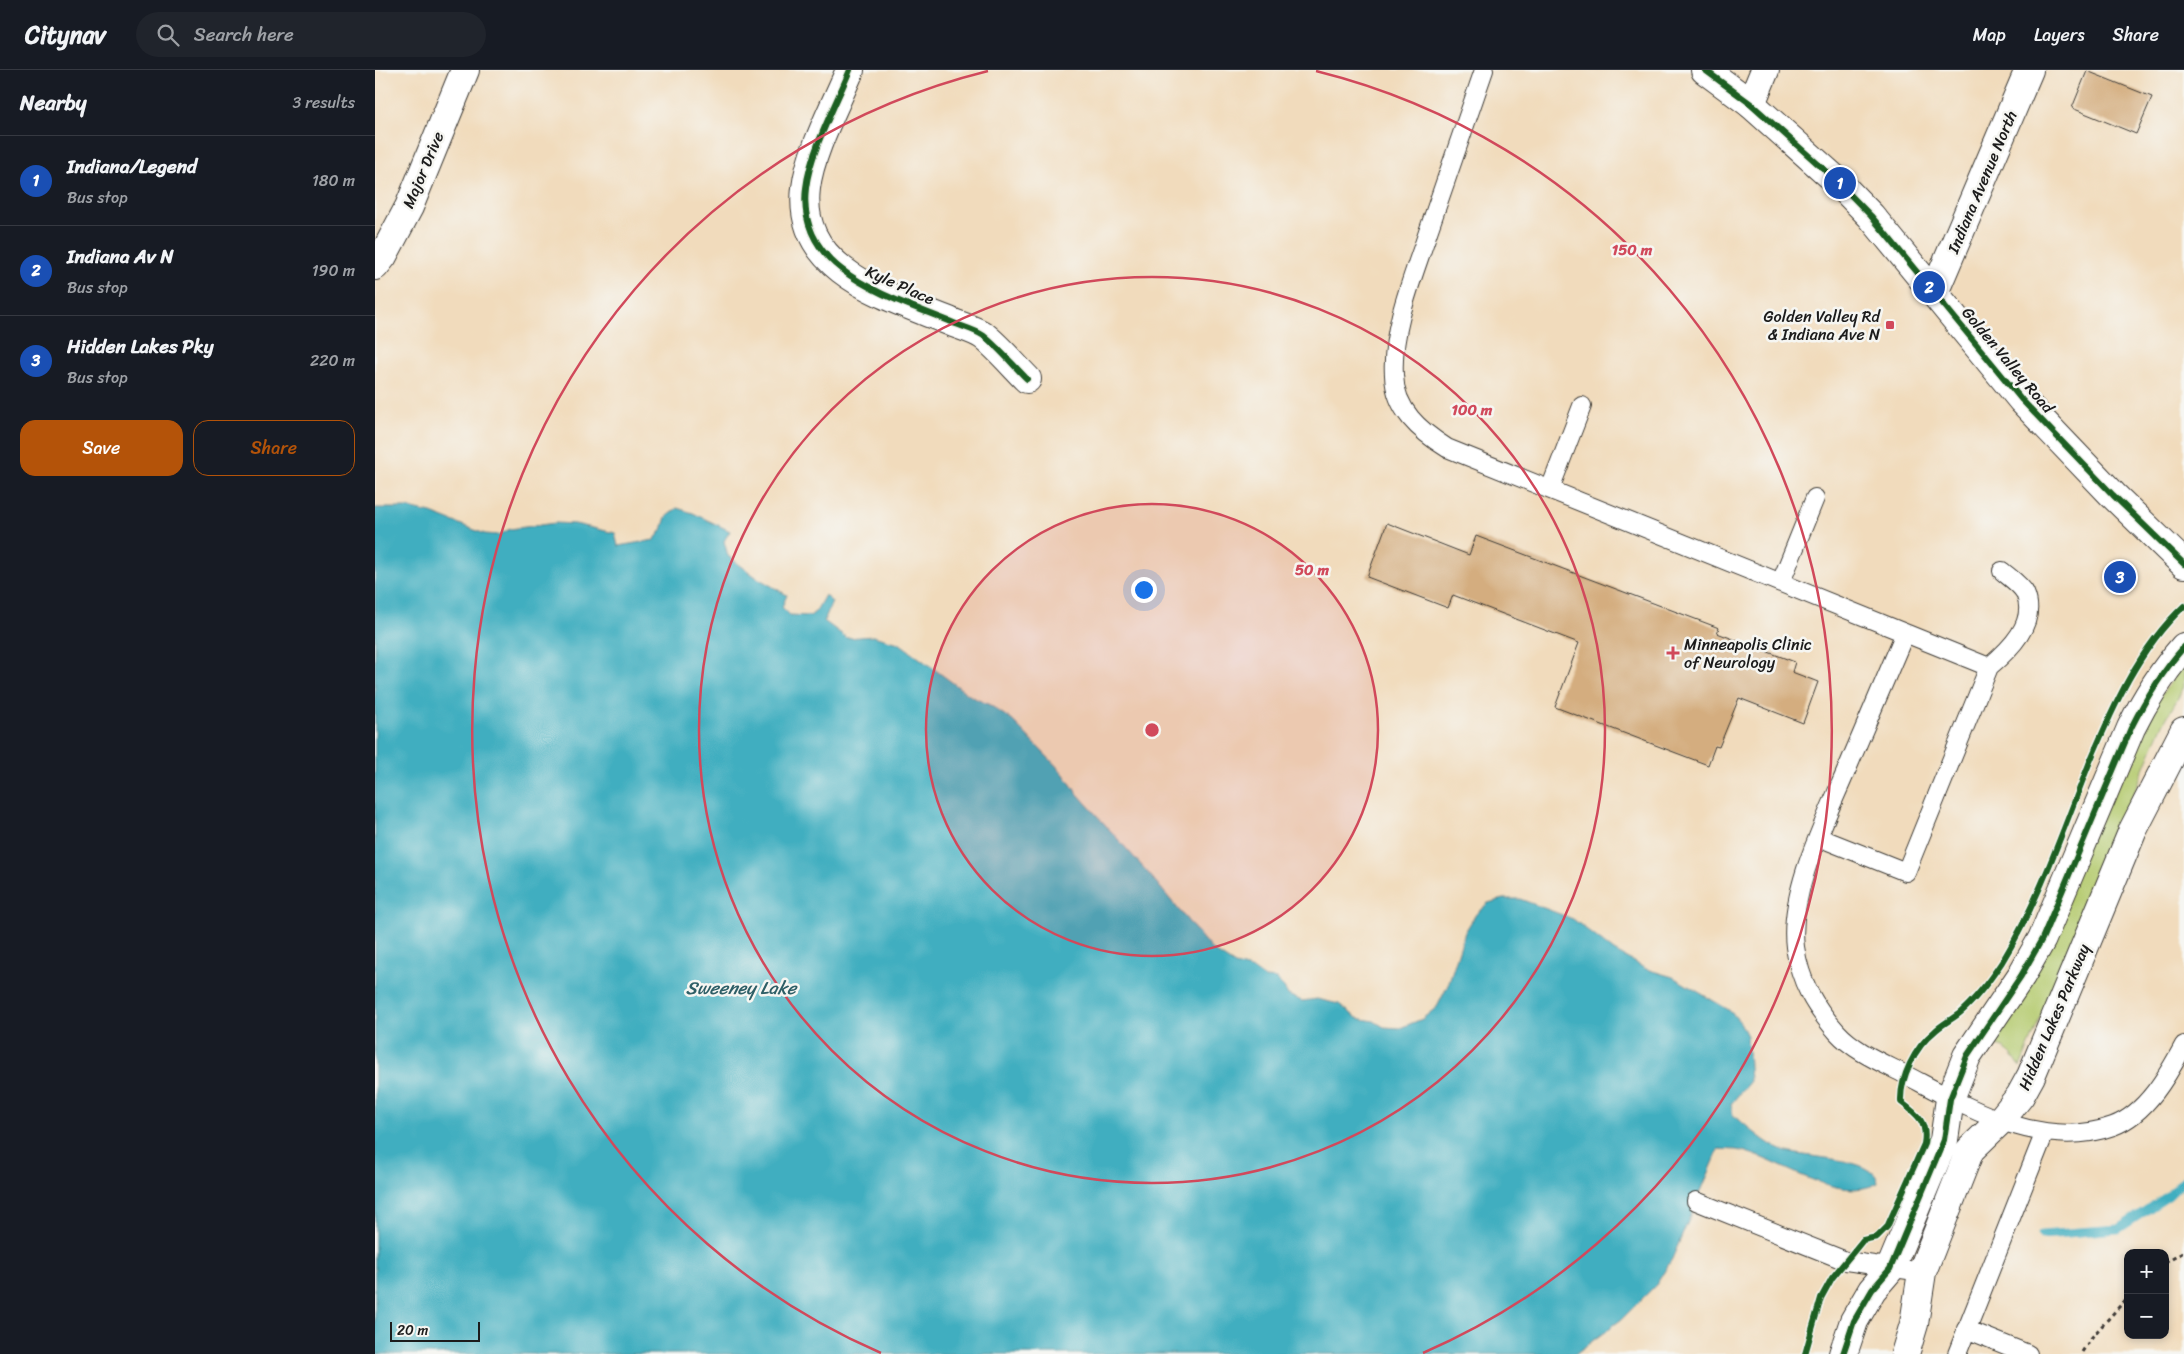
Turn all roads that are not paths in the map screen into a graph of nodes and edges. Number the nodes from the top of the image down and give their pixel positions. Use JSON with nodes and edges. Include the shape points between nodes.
{"nodes":[{"id":1,"x":465,"y":70,"type":"edge"},
{"id":2,"x":850,"y":70,"type":"edge"},
{"id":3,"x":1484,"y":70,"type":"edge"},
{"id":4,"x":1705,"y":70,"type":"edge"},
{"id":5,"x":1765,"y":70,"type":"edge"},
{"id":6,"x":2029,"y":70,"type":"edge"},
{"id":7,"x":1751,"y":104,"type":"junction"},
{"id":8,"x":375,"y":266,"type":"edge"},
{"id":9,"x":1935,"y":293,"type":"junction"},
{"id":10,"x":1027,"y":379,"type":"dead end"},
{"id":11,"x":1583,"y":406,"type":"dead end"},
{"id":12,"x":1550,"y":489,"type":"junction"},
{"id":13,"x":1815,"y":498,"type":"dead end"},
{"id":14,"x":2184,"y":564,"type":"edge"},
{"id":15,"x":2002,"y":571,"type":"dead end"},
{"id":16,"x":1781,"y":582,"type":"junction"},
{"id":17,"x":1905,"y":633,"type":"junction"},
{"id":18,"x":2184,"y":647,"type":"edge"},
{"id":19,"x":1989,"y":667,"type":"junction"},
{"id":20,"x":2184,"y":732,"type":"edge"},
{"id":21,"x":1818,"y":837,"type":"junction"},
{"id":22,"x":2184,"y":1045,"type":"edge"},
{"id":23,"x":1950,"y":1099,"type":"junction"},
{"id":24,"x":2000,"y":1121,"type":"junction"},
{"id":25,"x":2045,"y":1132,"type":"junction"},
{"id":26,"x":1696,"y":1201,"type":"dead end"},
{"id":27,"x":1890,"y":1269,"type":"junction"},
{"id":28,"x":1922,"y":1272,"type":"junction"},
{"id":29,"x":1966,"y":1329,"type":"junction"},
{"id":30,"x":1843,"y":1354,"type":"edge"},
{"id":31,"x":1905,"y":1354,"type":"edge"},
{"id":32,"x":1957,"y":1354,"type":"edge"},
{"id":33,"x":2028,"y":1354,"type":"edge"}],
"edges":[{"from":1,"to":8,"type":"street","name":"Major Drive","via":[[409,206]]},
{"from":2,"to":10,"type":"street","name":"Kyle Place","via":[[811,165],[806,187],[805,206],[816,241],[839,269],[863,284],[983,336]]},
{"from":3,"to":12,"type":"lane","via":[[1408,292],[1395,346],[1394,376],[1400,400],[1411,420],[1425,434],[1447,448]]},
{"from":4,"to":7,"type":"street","name":"Golden Valley Road"},
{"from":5,"to":7,"type":"street"},
{"from":6,"to":9,"type":"street","name":"Indiana Avenue North"},
{"from":7,"to":9,"type":"street","name":"Golden Valley Road","via":[[1837,181],[1871,216]]},
{"from":9,"to":14,"type":"street","name":"Golden Valley Road","via":[[2022,400]]},
{"from":11,"to":12,"type":"lane"},
{"from":12,"to":16,"type":"lane"},
{"from":13,"to":16,"type":"lane"},
{"from":15,"to":19,"type":"lane","via":[[2025,592],[2027,611],[2021,632],[2009,650]]},
{"from":16,"to":17,"type":"lane"},
{"from":17,"to":19,"type":"lane"},
{"from":17,"to":21,"type":"lane"},
{"from":18,"to":23,"type":"street","via":[[2148,696],[2131,728],[2042,938],[2021,976],[1967,1056]]},
{"from":19,"to":21,"type":"lane","via":[[1906,872]]},
{"from":20,"to":24,"type":"street","name":"Hidden Lakes Parkway","via":[[2133,830],[2031,1076]]},
{"from":21,"to":23,"type":"lane","via":[[1795,911],[1795,945],[1802,978],[1813,1003],[1839,1034],[1867,1054]]},
{"from":22,"to":25,"type":"lane","via":[[2169,1073],[2143,1106],[2115,1126],[2083,1134]]},
{"from":23,"to":24,"type":"lane"},
{"from":23,"to":27,"type":"street","via":[[1944,1140]]},
{"from":24,"to":25,"type":"lane"},
{"from":24,"to":28,"type":"street","name":"Hidden Lakes Parkway","via":[[1970,1150]]},
{"from":25,"to":29,"type":"lane"},
{"from":26,"to":27,"type":"lane","via":[[1846,1261]]},
{"from":27,"to":28,"type":"lane"},
{"from":27,"to":30,"type":"street","via":[[1854,1321]]},
{"from":28,"to":31,"type":"street","name":"Hidden Lakes Parkway","via":[[1914,1324]]},
{"from":29,"to":32,"type":"lane"},
{"from":29,"to":33,"type":"lane"}]}
